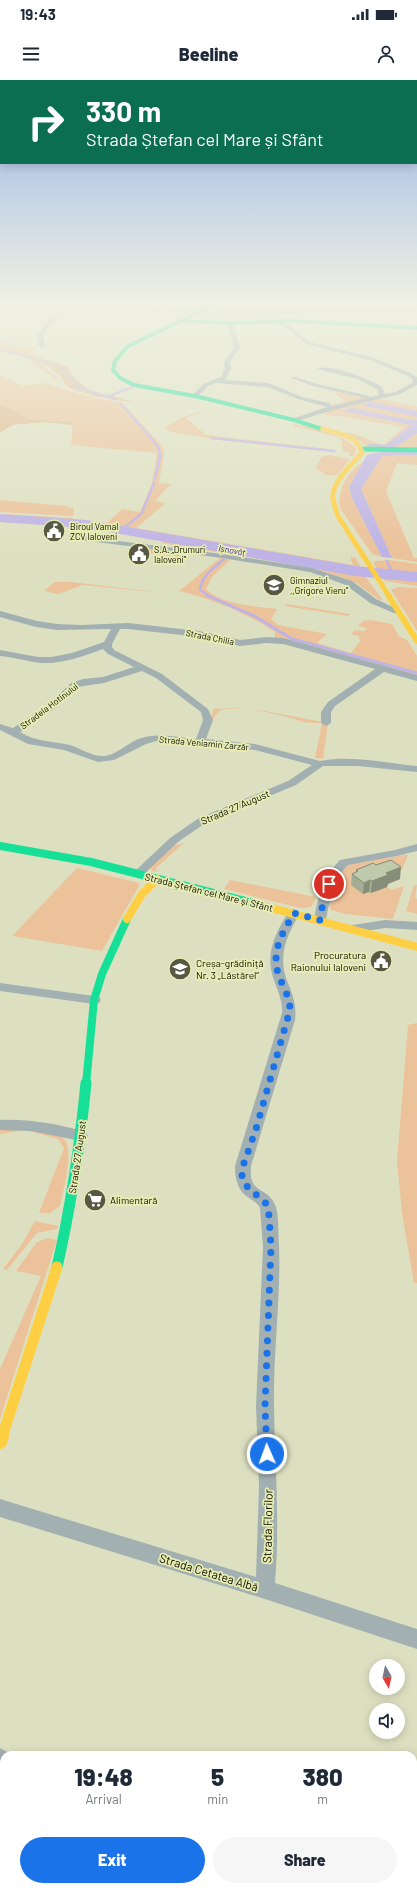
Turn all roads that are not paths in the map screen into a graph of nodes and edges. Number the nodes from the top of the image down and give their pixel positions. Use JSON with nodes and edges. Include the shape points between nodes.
{"nodes":[{"id":1,"x":137,"y":386,"type":"edge"},
{"id":2,"x":205,"y":386,"type":"edge"},
{"id":3,"x":269,"y":386,"type":"edge"},
{"id":4,"x":317,"y":386,"type":"edge"},
{"id":5,"x":376,"y":386,"type":"edge"},
{"id":6,"x":412,"y":386,"type":"edge"},
{"id":7,"x":195,"y":396,"type":"junction"},
{"id":8,"x":382,"y":396,"type":"junction"},
{"id":9,"x":373,"y":398,"type":"junction"},
{"id":10,"x":331,"y":408,"type":"junction"},
{"id":11,"x":294,"y":420,"type":"junction"},
{"id":12,"x":362,"y":449,"type":"junction"},
{"id":13,"x":417,"y":450,"type":"edge"},
{"id":14,"x":73,"y":537,"type":"dead end"},
{"id":15,"x":397,"y":610,"type":"junction"},
{"id":16,"x":0,"y":614,"type":"edge"},
{"id":17,"x":117,"y":626,"type":"junction"},
{"id":18,"x":417,"y":641,"type":"edge"},
{"id":19,"x":107,"y":644,"type":"junction"},
{"id":20,"x":0,"y":652,"type":"edge"},
{"id":21,"x":142,"y":668,"type":"junction"},
{"id":22,"x":382,"y":669,"type":"junction"},
{"id":23,"x":417,"y":678,"type":"edge"},
{"id":24,"x":326,"y":723,"type":"dead end"},
{"id":25,"x":0,"y":726,"type":"edge"},
{"id":26,"x":12,"y":733,"type":"junction"},
{"id":27,"x":199,"y":742,"type":"junction"},
{"id":28,"x":320,"y":764,"type":"junction"},
{"id":29,"x":417,"y":769,"type":"edge"},
{"id":30,"x":0,"y":846,"type":"edge"},
{"id":31,"x":417,"y":847,"type":"edge"},
{"id":32,"x":138,"y":874,"type":"junction"},
{"id":33,"x":156,"y":879,"type":"junction"},
{"id":34,"x":294,"y":913,"type":"junction"},
{"id":35,"x":320,"y":920,"type":"junction"},
{"id":36,"x":417,"y":926,"type":"edge"},
{"id":37,"x":353,"y":929,"type":"junction"},
{"id":38,"x":417,"y":947,"type":"edge"},
{"id":39,"x":0,"y":987,"type":"edge"},
{"id":40,"x":94,"y":1000,"type":"junction"},
{"id":41,"x":0,"y":1125,"type":"edge"},
{"id":42,"x":81,"y":1136,"type":"junction"},
{"id":43,"x":0,"y":1442,"type":"edge"},
{"id":44,"x":0,"y":1508,"type":"edge"},
{"id":45,"x":265,"y":1589,"type":"junction"},
{"id":46,"x":417,"y":1639,"type":"edge"}],
"edges":[{"from":1,"to":7,"type":"main road"},
{"from":2,"to":7,"type":"street"},
{"from":3,"to":10,"type":"street","via":[[300,398],[327,404]]},
{"from":4,"to":9,"type":"street"},
{"from":5,"to":8,"type":"street","via":[[380,388]]},
{"from":6,"to":8,"type":"street","via":[[406,390]]},
{"from":7,"to":11,"type":"main road"},
{"from":8,"to":9,"type":"street"},
{"from":9,"to":10,"type":"street"},
{"from":10,"to":11,"type":"street"},
{"from":11,"to":12,"type":"main road","via":[[350,438],[358,442]]},
{"from":12,"to":13,"type":"main road"},
{"from":12,"to":15,"type":"main road","via":[[359,458],[337,485],[333,495],[338,516]]},
{"from":14,"to":15,"type":"street","via":[[312,570],[348,583],[372,601]]},
{"from":15,"to":18,"type":"main road"},
{"from":16,"to":17,"type":"street","name":"Strada Chilia","via":[[57,628]]},
{"from":17,"to":19,"type":"street"},
{"from":17,"to":22,"type":"street","name":"Strada Chilia","via":[[140,626],[199,634],[240,643],[283,641]]},
{"from":19,"to":20,"type":"street","via":[[50,660]]},
{"from":19,"to":21,"type":"street","via":[[111,652]]},
{"from":21,"to":26,"type":"street","name":"Stradela Hotinului","via":[[104,680],[74,685],[51,707]]},
{"from":21,"to":27,"type":"street","via":[[159,676],[205,711],[208,720]]},
{"from":22,"to":23,"type":"street","name":"Strada Chilia"},
{"from":22,"to":24,"type":"street","via":[[331,704],[326,712]]},
{"from":25,"to":26,"type":"street","name":"Strada Veniamin Zarzăr"},
{"from":26,"to":27,"type":"street","name":"Strada Veniamin Zarzăr","via":[[32,742],[69,748],[98,759],[112,757],[148,739]]},
{"from":27,"to":28,"type":"street","name":"Strada Veniamin Zarzăr","via":[[270,750]]},
{"from":28,"to":29,"type":"street","name":"Strada Veniamin Zarzăr","via":[[342,763]]},
{"from":28,"to":32,"type":"street","name":"Strada 27 August","via":[[292,784],[203,820],[174,840]]},
{"from":30,"to":32,"type":"main road","name":"Strada Ștefan cel Mare și Sfânt","via":[[71,858]]},
{"from":31,"to":35,"type":"street","via":[[344,862],[325,891]]},
{"from":32,"to":33,"type":"main road","name":"Strada Ștefan cel Mare și Sfânt"},
{"from":33,"to":34,"type":"main road","name":"Strada Ștefan cel Mare și Sfânt"},
{"from":33,"to":40,"type":"main road","name":"Strada 27 August","via":[[142,894],[128,918],[102,974]]},
{"from":34,"to":35,"type":"main road","name":"Strada Ștefan cel Mare și Sfânt"},
{"from":34,"to":45,"type":"street","name":"Strada Florilor","via":[[282,933],[277,947],[276,962],[290,1003],[288,1020],[242,1173],[242,1178],[250,1191],[263,1199],[268,1207],[271,1247],[265,1406],[268,1486]]},
{"from":35,"to":37,"type":"main road","name":"Strada Ștefan cel Mare și Sfânt"},
{"from":36,"to":37,"type":"street","via":[[385,924]]},
{"from":37,"to":38,"type":"main road","name":"Strada Ștefan cel Mare și Sfânt"},
{"from":39,"to":40,"type":"street"},
{"from":40,"to":42,"type":"main road","name":"Strada 27 August"},
{"from":41,"to":42,"type":"street","via":[[32,1125]]},
{"from":42,"to":43,"type":"main road","name":"Strada 27 August","via":[[54,1280]]},
{"from":44,"to":45,"type":"street","name":"Strada Cetatea Albă"},
{"from":45,"to":46,"type":"street","name":"Strada Cetatea Albă"}]}
